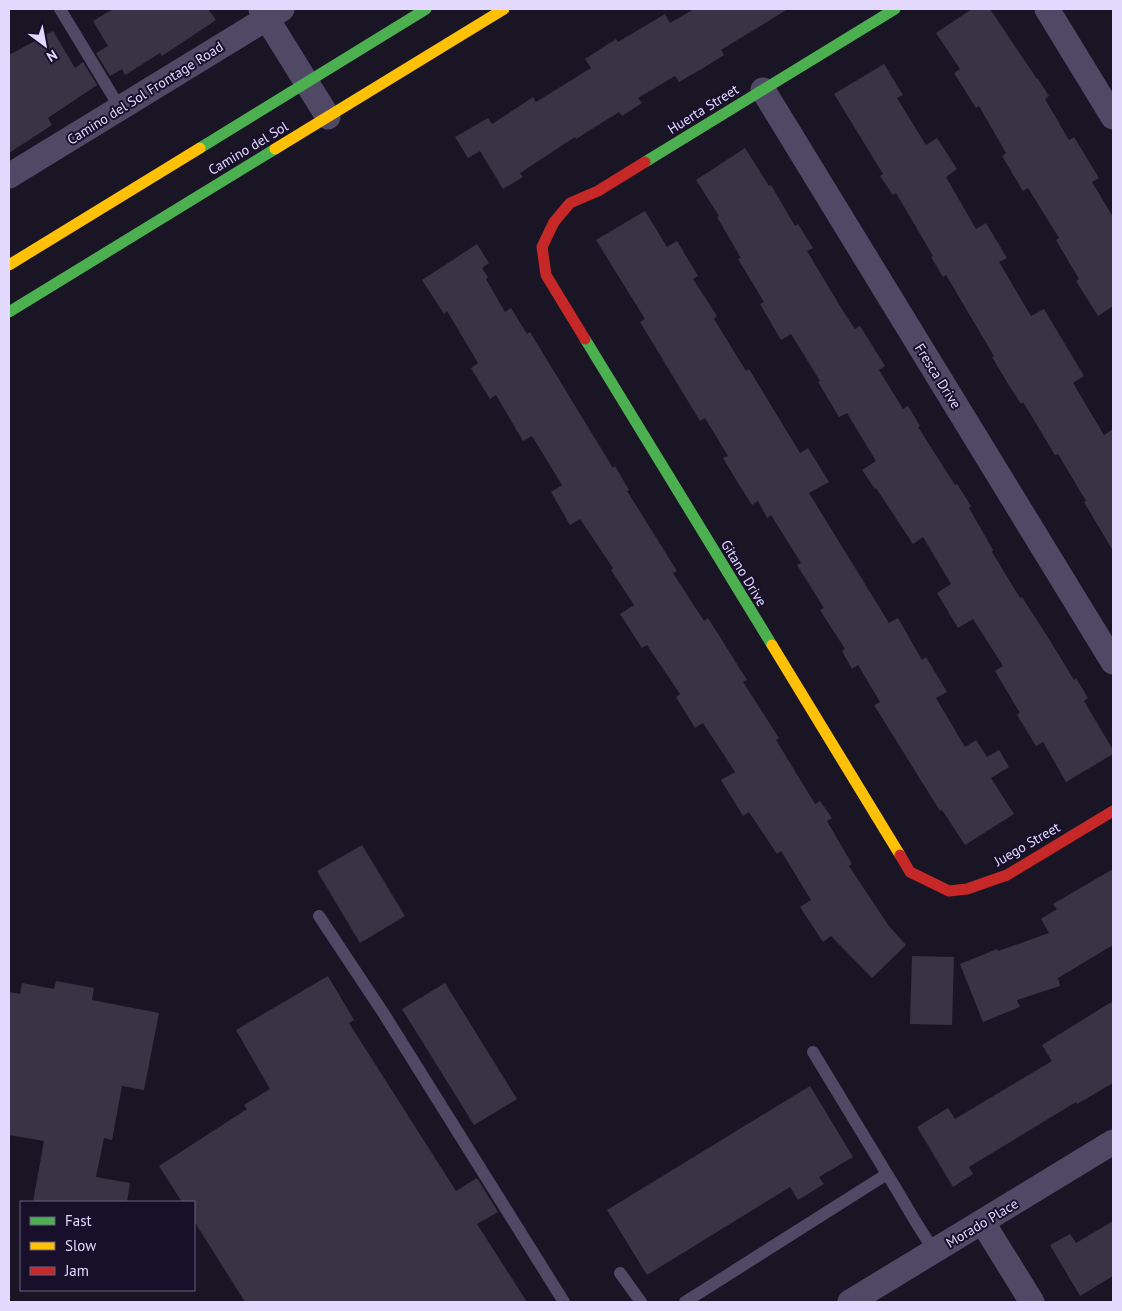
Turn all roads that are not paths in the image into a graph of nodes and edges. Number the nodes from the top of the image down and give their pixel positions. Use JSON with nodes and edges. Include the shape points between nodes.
{"nodes":[{"id":1,"x":60,"y":9,"type":"edge"},
{"id":2,"x":426,"y":9,"type":"edge"},
{"id":3,"x":504,"y":9,"type":"edge"},
{"id":4,"x":895,"y":9,"type":"edge"},
{"id":5,"x":1047,"y":9,"type":"edge"},
{"id":6,"x":270,"y":12,"type":"edge"},
{"id":7,"x":306,"y":82,"type":"junction"},
{"id":8,"x":763,"y":90,"type":"junction"},
{"id":9,"x":120,"y":108,"type":"junction"},
{"id":10,"x":328,"y":116,"type":"junction"},
{"id":11,"x":1113,"y":117,"type":"edge"},
{"id":12,"x":9,"y":176,"type":"edge"},
{"id":13,"x":542,"y":248,"type":"joint"},
{"id":14,"x":9,"y":265,"type":"edge"},
{"id":15,"x":9,"y":312,"type":"edge"},
{"id":16,"x":1113,"y":662,"type":"edge"},
{"id":17,"x":1113,"y":810,"type":"edge"},
{"id":18,"x":949,"y":890,"type":"joint"},
{"id":19,"x":319,"y":916,"type":"dead end"},
{"id":20,"x":813,"y":1052,"type":"dead end"},
{"id":21,"x":1113,"y":1142,"type":"edge"},
{"id":22,"x":886,"y":1174,"type":"junction"},
{"id":23,"x":983,"y":1223,"type":"junction"},
{"id":24,"x":935,"y":1251,"type":"junction"},
{"id":25,"x":620,"y":1273,"type":"dead end"},
{"id":26,"x":564,"y":1302,"type":"edge"},
{"id":27,"x":641,"y":1302,"type":"edge"},
{"id":28,"x":685,"y":1302,"type":"edge"},
{"id":29,"x":850,"y":1302,"type":"edge"},
{"id":30,"x":1032,"y":1302,"type":"edge"}],
"edges":[{"from":1,"to":9,"type":"lane"},
{"from":2,"to":7,"type":"street","name":"Camino del Sol"},
{"from":3,"to":10,"type":"street","name":"Camino del Sol"},
{"from":4,"to":8,"type":"street","name":"Huerta Street"},
{"from":5,"to":11,"type":"street"},
{"from":6,"to":7,"type":"street"},
{"from":6,"to":9,"type":"street","name":"Camino del Sol Frontage Road"},
{"from":7,"to":10,"type":"street"},
{"from":7,"to":14,"type":"street","name":"Camino del Sol"},
{"from":8,"to":13,"type":"street","name":"Huerta Street","via":[[598,191],[570,203],[554,222]]},
{"from":8,"to":16,"type":"street","name":"Fresca Drive"},
{"from":9,"to":12,"type":"street","name":"Camino del Sol Frontage Road"},
{"from":10,"to":15,"type":"street","name":"Camino del Sol"},
{"from":13,"to":18,"type":"street","name":"Gitano Drive","via":[[546,275],[560,300],[910,872]]},
{"from":17,"to":18,"type":"street","name":"Juego Street","via":[[1007,875],[967,889]]},
{"from":19,"to":26,"type":"lane","via":[[420,1069]]},
{"from":20,"to":22,"type":"lane"},
{"from":21,"to":23,"type":"street","name":"Morado Place"},
{"from":22,"to":24,"type":"lane"},
{"from":22,"to":28,"type":"lane"},
{"from":23,"to":24,"type":"street","name":"Morado Place"},
{"from":23,"to":30,"type":"street"},
{"from":24,"to":29,"type":"street","name":"Morado Place"},
{"from":25,"to":27,"type":"lane"}]}
